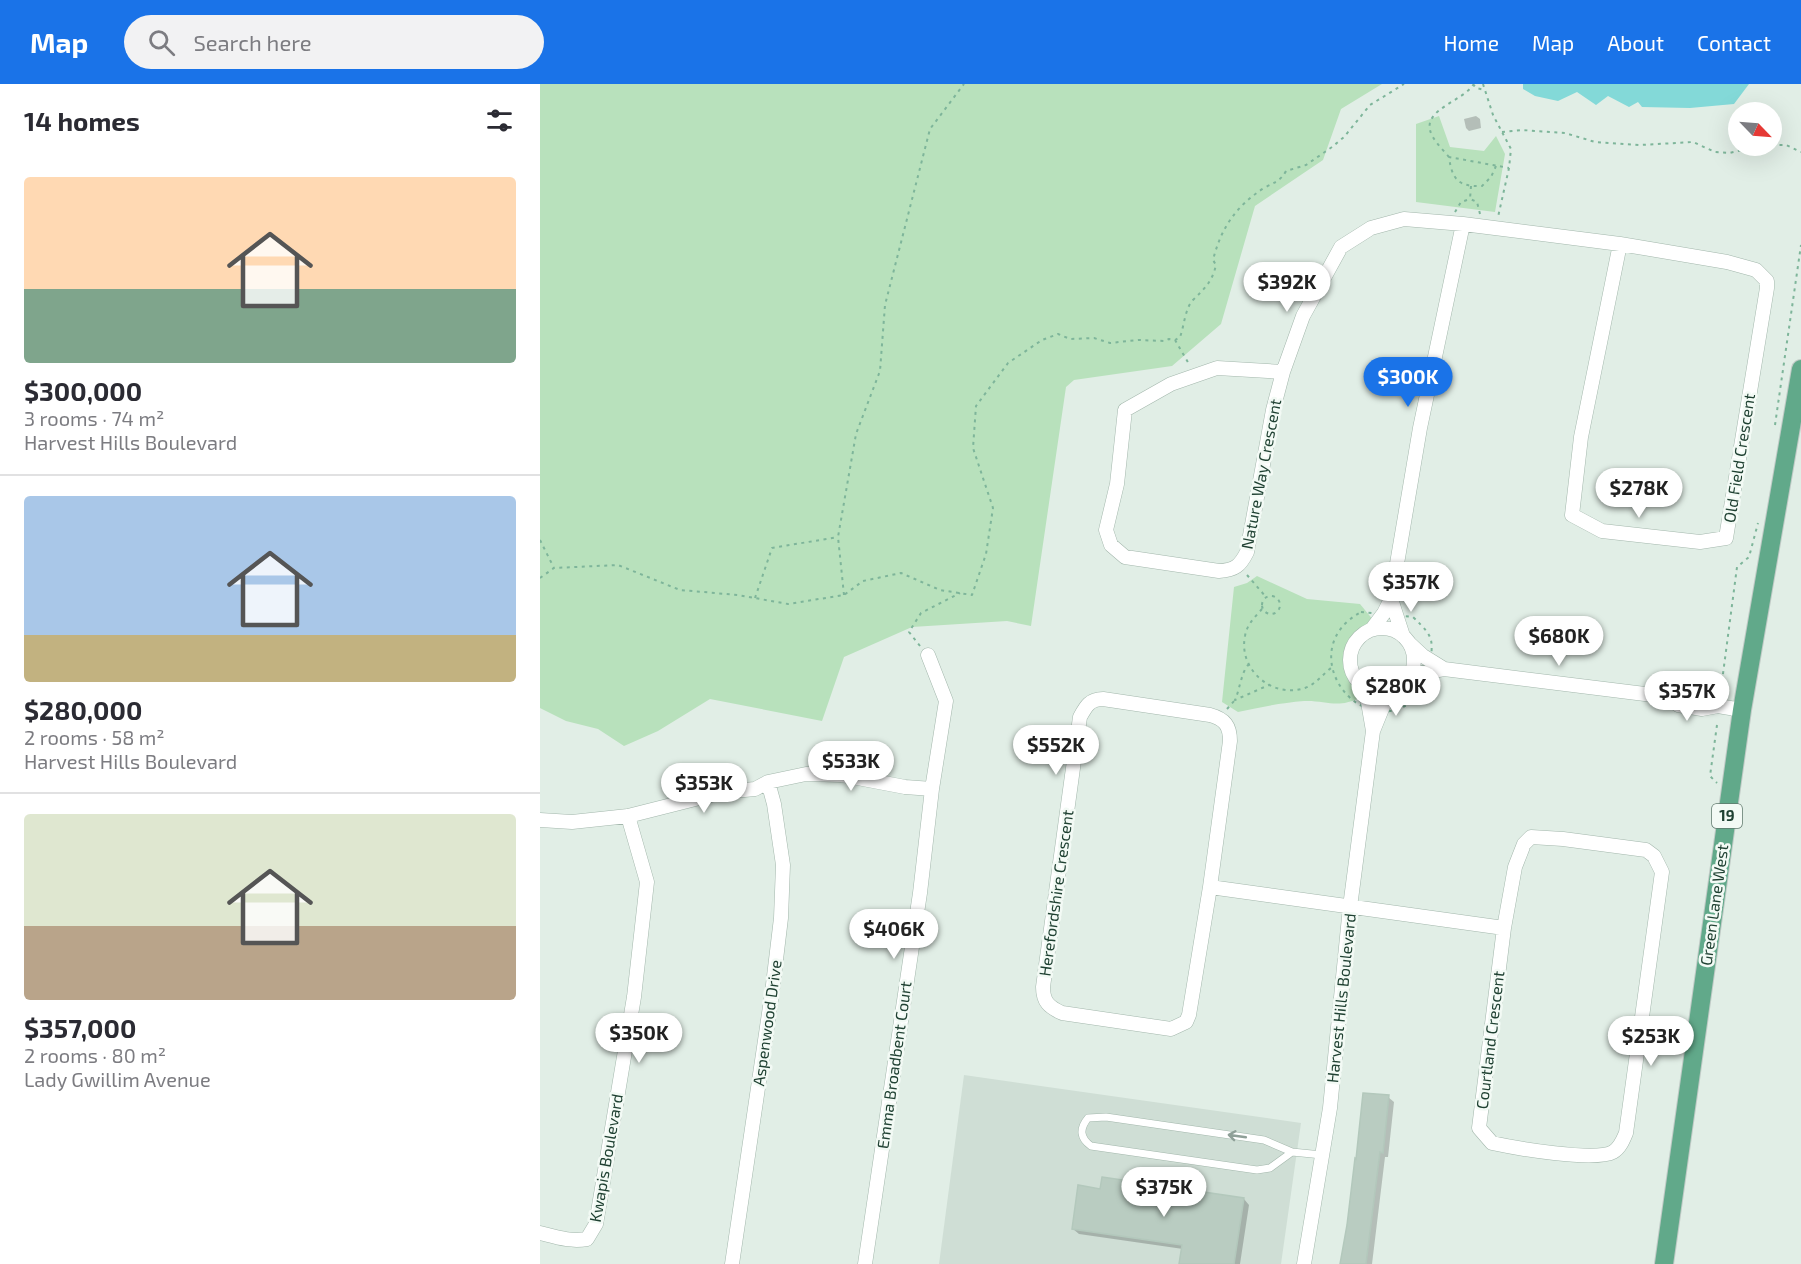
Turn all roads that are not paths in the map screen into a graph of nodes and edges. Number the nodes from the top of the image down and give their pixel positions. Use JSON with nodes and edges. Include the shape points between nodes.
{"nodes":[{"id":1,"x":1457,"y":224,"type":"junction"},
{"id":2,"x":1620,"y":244,"type":"junction"},
{"id":3,"x":1801,"y":369,"type":"edge"},
{"id":4,"x":1283,"y":372,"type":"junction"},
{"id":5,"x":1389,"y":614,"type":"junction"},
{"id":6,"x":1371,"y":630,"type":"junction"},
{"id":7,"x":1406,"y":640,"type":"junction"},
{"id":8,"x":928,"y":655,"type":"road end"},
{"id":9,"x":1435,"y":667,"type":"junction"},
{"id":10,"x":1359,"y":682,"type":"junction"},
{"id":11,"x":1400,"y":685,"type":"junction"},
{"id":12,"x":1375,"y":710,"type":"junction"},
{"id":13,"x":1742,"y":711,"type":"junction"},
{"id":14,"x":768,"y":782,"type":"junction"},
{"id":15,"x":932,"y":789,"type":"junction"},
{"id":16,"x":628,"y":816,"type":"junction"},
{"id":17,"x":540,"y":820,"type":"edge"},
{"id":18,"x":1210,"y":887,"type":"junction"},
{"id":19,"x":1350,"y":907,"type":"junction"},
{"id":20,"x":1504,"y":928,"type":"junction"},
{"id":21,"x":1292,"y":1152,"type":"junction"},
{"id":22,"x":1322,"y":1155,"type":"junction"},
{"id":23,"x":540,"y":1233,"type":"edge"},
{"id":24,"x":732,"y":1264,"type":"edge"},
{"id":25,"x":865,"y":1264,"type":"edge"},
{"id":26,"x":1304,"y":1264,"type":"edge"},
{"id":27,"x":1664,"y":1264,"type":"edge"}],
"edges":[{"from":1,"to":2,"type":"street","name":"Old Field Crescent"},
{"from":1,"to":4,"type":"street","name":"Nature Way Crescent","via":[[1404,219],[1371,228],[1341,247],[1303,316]]},
{"from":1,"to":5,"type":"street"},
{"from":2,"to":2,"type":"street","name":"Old Field Crescent","via":[[1737,265],[1756,270],[1767,281],[1726,538],[1700,542],[1602,531],[1572,515],[1581,437]]},
{"from":3,"to":13,"type":"main road","name":"Green Lane West","number":"19"},
{"from":4,"to":4,"type":"street","name":"Nature Way Crescent","via":[[1272,410],[1247,552],[1239,566],[1219,571],[1125,557],[1111,545],[1106,530],[1117,484],[1125,410],[1171,384],[1217,368]]},
{"from":5,"to":6,"type":"street"},
{"from":5,"to":7,"type":"street"},
{"from":6,"to":7,"type":"street","via":[[1393,630]]},
{"from":6,"to":10,"type":"street","via":[[1362,635],[1351,651],[1350,663]]},
{"from":7,"to":9,"type":"street"},
{"from":7,"to":11,"type":"street","via":[[1414,662],[1411,673]]},
{"from":8,"to":15,"type":"street","name":"Emma Broadbent Court","via":[[946,701]]},
{"from":9,"to":11,"type":"street"},
{"from":9,"to":13,"type":"street","via":[[1670,697],[1678,705],[1702,709],[1719,706]]},
{"from":10,"to":11,"type":"street","via":[[1374,691],[1385,692]]},
{"from":10,"to":12,"type":"street"},
{"from":11,"to":12,"type":"street","name":"Harvest Hills Boulevard"},
{"from":12,"to":19,"type":"street","name":"Harvest Hills Boulevard"},
{"from":13,"to":27,"type":"main road","name":"Green Lane West","number":"19"},
{"from":14,"to":15,"type":"street","via":[[806,774],[842,775]]},
{"from":14,"to":16,"type":"street","via":[[755,789],[723,792]]},
{"from":14,"to":24,"type":"street","name":"Aspenwood Drive","via":[[783,865],[781,918]]},
{"from":15,"to":25,"type":"street","name":"Emma Broadbent Court"},
{"from":16,"to":17,"type":"street","via":[[572,822]]},
{"from":16,"to":23,"type":"street","name":"Kwapis Boulevard","via":[[647,882],[634,997],[596,1224],[587,1239],[571,1240]]},
{"from":18,"to":18,"type":"street","name":"Herefordshire Crescent","via":[[1230,741],[1227,724],[1210,715],[1103,699],[1090,702],[1080,717],[1043,987],[1049,1007],[1062,1013],[1171,1029],[1186,1022]]},
{"from":18,"to":19,"type":"street"},
{"from":19,"to":20,"type":"street"},
{"from":19,"to":22,"type":"street","name":"Harvest Hills Boulevard"},
{"from":20,"to":20,"type":"street","name":"Courtland Crescent","via":[[1479,1128],[1492,1143],[1510,1147],[1596,1157],[1613,1152],[1626,1133],[1660,895],[1662,872],[1658,862],[1646,850],[1532,837],[1524,844],[1515,867]]},
{"from":21,"to":21,"type":"lane","one_way":true,"via":[[1264,1140],[1106,1117],[1088,1118],[1081,1133],[1091,1146],[1257,1170],[1270,1168]]},
{"from":21,"to":22,"type":"lane"},
{"from":22,"to":26,"type":"street","name":"Harvest Hills Boulevard"}]}
